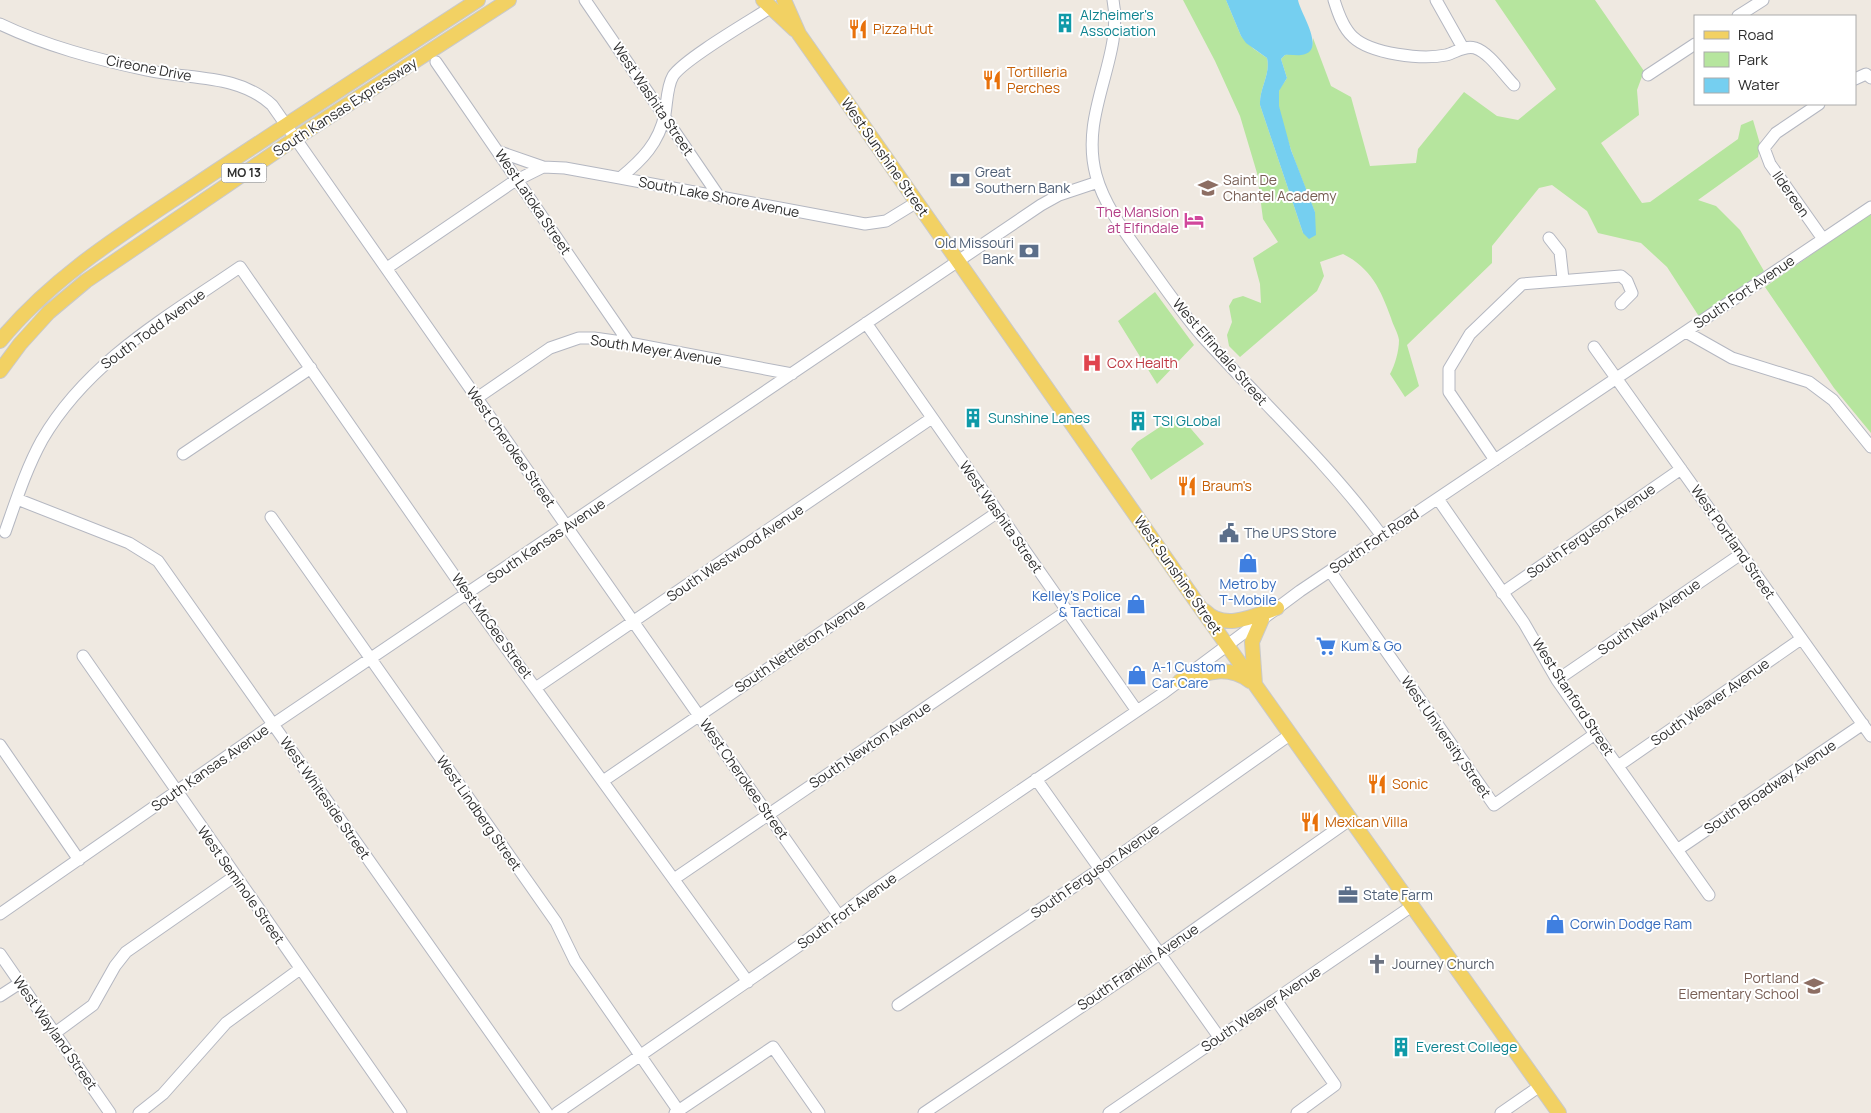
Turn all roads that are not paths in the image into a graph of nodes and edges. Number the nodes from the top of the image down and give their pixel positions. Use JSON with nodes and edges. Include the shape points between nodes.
{"nodes":[{"id":1,"x":478,"y":0,"type":"edge"},
{"id":2,"x":509,"y":0,"type":"edge"},
{"id":3,"x":585,"y":0,"type":"edge"},
{"id":4,"x":784,"y":0,"type":"edge"},
{"id":5,"x":1113,"y":0,"type":"edge"},
{"id":6,"x":1334,"y":0,"type":"edge"},
{"id":7,"x":1436,"y":0,"type":"edge"},
{"id":8,"x":1763,"y":0,"type":"edge"},
{"id":9,"x":767,"y":4,"type":"edge"},
{"id":10,"x":1740,"y":15,"type":"edge"},
{"id":11,"x":0,"y":24,"type":"edge"},
{"id":12,"x":799,"y":34,"type":"junction"},
{"id":13,"x":1694,"y":45,"type":"edge"},
{"id":14,"x":1463,"y":48,"type":"junction"},
{"id":15,"x":436,"y":62,"type":"dead end"},
{"id":16,"x":1648,"y":74,"type":"dead end"},
{"id":17,"x":1514,"y":85,"type":"dead end"},
{"id":18,"x":1818,"y":105,"type":"edge"},
{"id":19,"x":664,"y":116,"type":"junction"},
{"id":20,"x":287,"y":124,"type":"junction"},
{"id":21,"x":296,"y":138,"type":"junction"},
{"id":22,"x":498,"y":151,"type":"junction"},
{"id":23,"x":543,"y":167,"type":"junction"},
{"id":24,"x":620,"y":178,"type":"junction"},
{"id":25,"x":519,"y":181,"type":"junction"},
{"id":26,"x":1098,"y":182,"type":"junction"},
{"id":27,"x":720,"y":198,"type":"junction"},
{"id":28,"x":917,"y":202,"type":"junction"},
{"id":29,"x":1871,"y":207,"type":"edge"},
{"id":30,"x":1549,"y":238,"type":"dead end"},
{"id":31,"x":1823,"y":238,"type":"junction"},
{"id":32,"x":958,"y":262,"type":"junction"},
{"id":33,"x":240,"y":267,"type":"joint"},
{"id":34,"x":387,"y":268,"type":"junction"},
{"id":35,"x":1563,"y":279,"type":"junction"},
{"id":36,"x":1621,"y":304,"type":"dead end"},
{"id":37,"x":866,"y":324,"type":"junction"},
{"id":38,"x":1686,"y":332,"type":"junction"},
{"id":39,"x":0,"y":341,"type":"edge"},
{"id":40,"x":629,"y":343,"type":"junction"},
{"id":41,"x":1594,"y":347,"type":"dead end"},
{"id":42,"x":311,"y":368,"type":"junction"},
{"id":43,"x":0,"y":371,"type":"edge"},
{"id":44,"x":792,"y":374,"type":"junction"},
{"id":45,"x":1617,"y":378,"type":"junction"},
{"id":46,"x":477,"y":398,"type":"junction"},
{"id":47,"x":932,"y":418,"type":"junction"},
{"id":48,"x":1871,"y":447,"type":"edge"},
{"id":49,"x":183,"y":454,"type":"dead end"},
{"id":50,"x":1495,"y":460,"type":"junction"},
{"id":51,"x":1681,"y":469,"type":"junction"},
{"id":52,"x":1438,"y":498,"type":"junction"},
{"id":53,"x":17,"y":499,"type":"junction"},
{"id":54,"x":998,"y":512,"type":"junction"},
{"id":55,"x":271,"y":517,"type":"dead end"},
{"id":56,"x":567,"y":526,"type":"junction"},
{"id":57,"x":5,"y":532,"type":"dead end"},
{"id":58,"x":1382,"y":536,"type":"junction"},
{"id":59,"x":1741,"y":554,"type":"junction"},
{"id":60,"x":1330,"y":571,"type":"junction"},
{"id":61,"x":1502,"y":592,"type":"junction"},
{"id":62,"x":467,"y":594,"type":"junction"},
{"id":63,"x":1195,"y":600,"type":"junction"},
{"id":64,"x":1277,"y":608,"type":"junction"},
{"id":65,"x":1067,"y":611,"type":"junction"},
{"id":66,"x":1262,"y":619,"type":"junction"},
{"id":67,"x":634,"y":622,"type":"junction"},
{"id":68,"x":1801,"y":639,"type":"junction"},
{"id":69,"x":1227,"y":645,"type":"junction"},
{"id":70,"x":83,"y":656,"type":"dead end"},
{"id":71,"x":370,"y":659,"type":"junction"},
{"id":72,"x":1558,"y":680,"type":"junction"},
{"id":73,"x":1180,"y":681,"type":"junction"},
{"id":74,"x":1255,"y":684,"type":"junction"},
{"id":75,"x":537,"y":688,"type":"junction"},
{"id":76,"x":1137,"y":711,"type":"junction"},
{"id":77,"x":699,"y":715,"type":"junction"},
{"id":78,"x":1863,"y":724,"type":"junction"},
{"id":79,"x":272,"y":725,"type":"junction"},
{"id":80,"x":1291,"y":734,"type":"junction"},
{"id":81,"x":1595,"y":734,"type":"junction"},
{"id":82,"x":1871,"y":736,"type":"edge"},
{"id":83,"x":0,"y":745,"type":"edge"},
{"id":84,"x":1618,"y":766,"type":"junction"},
{"id":85,"x":1036,"y":779,"type":"junction"},
{"id":86,"x":603,"y":780,"type":"junction"},
{"id":87,"x":177,"y":792,"type":"junction"},
{"id":88,"x":768,"y":814,"type":"junction"},
{"id":89,"x":1350,"y":819,"type":"junction"},
{"id":90,"x":1677,"y":850,"type":"junction"},
{"id":91,"x":80,"y":860,"type":"junction"},
{"id":92,"x":1100,"y":869,"type":"junction"},
{"id":93,"x":235,"y":876,"type":"junction"},
{"id":94,"x":674,"y":879,"type":"junction"},
{"id":95,"x":1709,"y":894,"type":"dead end"},
{"id":96,"x":1412,"y":906,"type":"junction"},
{"id":97,"x":0,"y":914,"type":"edge"},
{"id":98,"x":839,"y":916,"type":"junction"},
{"id":99,"x":1161,"y":953,"type":"junction"},
{"id":100,"x":0,"y":954,"type":"edge"},
{"id":101,"x":300,"y":969,"type":"junction"},
{"id":102,"x":748,"y":982,"type":"junction"},
{"id":103,"x":20,"y":983,"type":"junction"},
{"id":104,"x":0,"y":996,"type":"edge"},
{"id":105,"x":1276,"y":1000,"type":"junction"},
{"id":106,"x":898,"y":1005,"type":"dead end"},
{"id":107,"x":54,"y":1033,"type":"junction"},
{"id":108,"x":1220,"y":1036,"type":"junction"},
{"id":109,"x":641,"y":1056,"type":"junction"},
{"id":110,"x":1540,"y":1086,"type":"junction"},
{"id":111,"x":678,"y":1112,"type":"edge"},
{"id":112,"x":110,"y":1113,"type":"edge"},
{"id":113,"x":139,"y":1113,"type":"edge"},
{"id":114,"x":401,"y":1113,"type":"edge"},
{"id":115,"x":547,"y":1113,"type":"edge"},
{"id":116,"x":557,"y":1113,"type":"edge"},
{"id":117,"x":819,"y":1113,"type":"edge"},
{"id":118,"x":924,"y":1113,"type":"edge"},
{"id":119,"x":1109,"y":1113,"type":"edge"},
{"id":120,"x":1297,"y":1113,"type":"edge"},
{"id":121,"x":1501,"y":1113,"type":"edge"},
{"id":122,"x":1559,"y":1113,"type":"edge"}],
"edges":[{"from":1,"to":20,"type":"main road","name":"South Kansas Expressway","number":"MO 13"},
{"from":2,"to":21,"type":"main road","name":"South Kansas Expressway","number":"MO 13"},
{"from":3,"to":19,"type":"street","name":"West Washita Street"},
{"from":4,"to":12,"type":"main road","name":"West Sunshine Street"},
{"from":5,"to":26,"type":"street","name":"West Elfindale Street","via":[[1113,35],[1093,127],[1092,150]]},
{"from":6,"to":14,"type":"street","via":[[1353,37],[1376,49],[1426,57],[1446,55]]},
{"from":7,"to":14,"type":"street"},
{"from":8,"to":10,"type":"street"},
{"from":9,"to":12,"type":"main road","name":"West Sunshine Street"},
{"from":9,"to":19,"type":"street","via":[[673,76]]},
{"from":11,"to":20,"type":"street","name":"Cireone Drive","via":[[84,55],[148,71],[213,79],[246,88],[264,97]]},
{"from":12,"to":28,"type":"main road","name":"West Sunshine Street"},
{"from":13,"to":16,"type":"street"},
{"from":14,"to":17,"type":"street","via":[[1479,50]]},
{"from":15,"to":22,"type":"street","name":"West Latoka Street"},
{"from":18,"to":31,"type":"street","name":"Ildereen","via":[[1776,133],[1764,148],[1770,164]]},
{"from":19,"to":24,"type":"street","via":[[648,153]]},
{"from":19,"to":27,"type":"street","name":"West Washita Street"},
{"from":20,"to":21,"type":"street","name":"West Cherokee Street"},
{"from":20,"to":39,"type":"main road","name":"South Kansas Expressway","number":"MO 13","via":[[73,269],[37,299]]},
{"from":21,"to":34,"type":"street","name":"West Cherokee Street"},
{"from":21,"to":43,"type":"main road","name":"South Kansas Expressway","number":"MO 13","via":[[86,280],[49,312]]},
{"from":22,"to":23,"type":"street","name":"South Lake Shore Avenue"},
{"from":22,"to":25,"type":"street","name":"West Latoka Street"},
{"from":23,"to":24,"type":"street","name":"South Lake Shore Avenue"},
{"from":23,"to":25,"type":"street"},
{"from":24,"to":27,"type":"street","name":"South Lake Shore Avenue"},
{"from":25,"to":34,"type":"street"},
{"from":25,"to":40,"type":"street","name":"West Latoka Street"},
{"from":26,"to":32,"type":"street","name":"South Kansas Avenue","via":[[1051,199]]},
{"from":26,"to":58,"type":"street","name":"West Elfindale Street","via":[[1118,222],[1191,322],[1346,491]]},
{"from":27,"to":28,"type":"street","name":"South Lake Shore Avenue","via":[[870,224],[891,219]]},
{"from":28,"to":32,"type":"main road","name":"West Sunshine Street"},
{"from":29,"to":31,"type":"street","name":"South Fort Avenue"},
{"from":30,"to":35,"type":"street","via":[[1560,252]]},
{"from":31,"to":38,"type":"street","name":"South Fort Avenue"},
{"from":32,"to":37,"type":"street","name":"South Kansas Avenue"},
{"from":32,"to":63,"type":"main road","name":"West Sunshine Street"},
{"from":33,"to":42,"type":"street","name":"West McGee Street"},
{"from":33,"to":53,"type":"street","name":"South Todd Avenue","via":[[137,338],[96,371],[46,434],[30,463]]},
{"from":34,"to":46,"type":"street","name":"West Cherokee Street"},
{"from":35,"to":36,"type":"street","via":[[1621,276],[1632,293]]},
{"from":35,"to":50,"type":"street","via":[[1522,284],[1470,334],[1450,369],[1449,392]]},
{"from":37,"to":44,"type":"street","name":"South Kansas Avenue"},
{"from":37,"to":47,"type":"street","name":"West Washita Street"},
{"from":38,"to":45,"type":"street","name":"South Fort Avenue"},
{"from":38,"to":48,"type":"street","via":[[1732,358],[1809,382],[1833,400]]},
{"from":40,"to":44,"type":"street","name":"South Meyer Avenue"},
{"from":40,"to":46,"type":"street","name":"South Meyer Avenue","via":[[594,338],[564,342],[543,352]]},
{"from":41,"to":45,"type":"street","name":"West Portland Street"},
{"from":42,"to":49,"type":"street"},
{"from":42,"to":62,"type":"street","name":"West McGee Street"},
{"from":44,"to":56,"type":"street","name":"South Kansas Avenue"},
{"from":45,"to":50,"type":"street","name":"South Fort Road"},
{"from":45,"to":51,"type":"street","name":"West Portland Street"},
{"from":46,"to":56,"type":"street","name":"West Cherokee Street"},
{"from":47,"to":54,"type":"street","name":"West Washita Street"},
{"from":47,"to":67,"type":"street","name":"South Westwood Avenue"},
{"from":50,"to":52,"type":"street","name":"South Fort Road"},
{"from":51,"to":59,"type":"street","name":"West Portland Street"},
{"from":51,"to":61,"type":"street","name":"South Ferguson Avenue"},
{"from":52,"to":58,"type":"street","name":"South Fort Road"},
{"from":52,"to":61,"type":"street","name":"West Stanford Street"},
{"from":53,"to":57,"type":"street","name":"South Todd Avenue"},
{"from":53,"to":79,"type":"street","name":"West Whiteside Street","via":[[129,543],[158,561]]},
{"from":54,"to":65,"type":"street","name":"West Washita Street"},
{"from":54,"to":77,"type":"street","name":"South Nettleton Avenue"},
{"from":55,"to":71,"type":"street","name":"West Lindberg Street"},
{"from":56,"to":62,"type":"street","name":"South Kansas Avenue"},
{"from":56,"to":67,"type":"street","name":"West Cherokee Street"},
{"from":58,"to":60,"type":"street","name":"South Fort Road"},
{"from":59,"to":68,"type":"street","name":"West Portland Street"},
{"from":59,"to":72,"type":"street","name":"South New Avenue"},
{"from":60,"to":64,"type":"street","name":"South Fort Road"},
{"from":60,"to":81,"type":"street","name":"West University Street","via":[[1494,805]]},
{"from":61,"to":72,"type":"street","name":"West Stanford Street"},
{"from":62,"to":71,"type":"street","name":"South Kansas Avenue"},
{"from":62,"to":75,"type":"street","name":"West McGee Street"},
{"from":63,"to":64,"type":"main road","via":[[1212,618],[1226,621]]},
{"from":63,"to":69,"type":"main road","name":"West Sunshine Street"},
{"from":64,"to":66,"type":"street","name":"South Fort Road"},
{"from":65,"to":76,"type":"street","name":"West Washita Street"},
{"from":65,"to":88,"type":"street","name":"South Newton Avenue"},
{"from":66,"to":69,"type":"street","name":"South Fort Road"},
{"from":66,"to":74,"type":"main road","via":[[1252,642]]},
{"from":67,"to":75,"type":"street","name":"South Westwood Avenue"},
{"from":67,"to":77,"type":"street","name":"West Cherokee Street"},
{"from":68,"to":78,"type":"street","name":"West Portland Street"},
{"from":68,"to":84,"type":"street","name":"South Weaver Avenue"},
{"from":69,"to":73,"type":"street","name":"South Fort Road"},
{"from":69,"to":74,"type":"main road","name":"West Sunshine Street"},
{"from":70,"to":87,"type":"street","name":"West Seminole Street"},
{"from":71,"to":79,"type":"street","name":"South Kansas Avenue"},
{"from":71,"to":109,"type":"street","name":"West Lindberg Street","via":[[556,922],[575,961]]},
{"from":72,"to":81,"type":"street","name":"West Stanford Street"},
{"from":73,"to":74,"type":"main road","via":[[1224,670],[1240,673]]},
{"from":73,"to":76,"type":"street","name":"South Fort Road"},
{"from":74,"to":80,"type":"main road","name":"West Sunshine Street"},
{"from":75,"to":86,"type":"street","name":"West McGee Street"},
{"from":76,"to":85,"type":"street","name":"South Fort Avenue"},
{"from":77,"to":86,"type":"street","name":"South Nettleton Avenue"},
{"from":77,"to":88,"type":"street","name":"West Cherokee Street"},
{"from":78,"to":82,"type":"street","name":"West Portland Street"},
{"from":78,"to":90,"type":"street","name":"South Broadway Avenue"},
{"from":79,"to":87,"type":"street","name":"South Kansas Avenue"},
{"from":79,"to":115,"type":"street","name":"West Whiteside Street"},
{"from":80,"to":89,"type":"main road","name":"West Sunshine Street"},
{"from":80,"to":92,"type":"street","name":"South Ferguson Avenue"},
{"from":81,"to":84,"type":"street","name":"West Stanford Street"},
{"from":83,"to":91,"type":"street"},
{"from":84,"to":90,"type":"street","name":"West Stanford Street"},
{"from":85,"to":92,"type":"street"},
{"from":85,"to":98,"type":"street","name":"South Fort Avenue"},
{"from":86,"to":94,"type":"street","name":"West McGee Street"},
{"from":87,"to":91,"type":"street","name":"South Kansas Avenue"},
{"from":87,"to":93,"type":"street","name":"West Seminole Street"},
{"from":88,"to":94,"type":"street","name":"South Newton Avenue"},
{"from":88,"to":98,"type":"street","name":"West Cherokee Street"},
{"from":89,"to":96,"type":"main road","name":"West Sunshine Street"},
{"from":89,"to":99,"type":"street","name":"South Franklin Avenue"},
{"from":90,"to":95,"type":"street","name":"West Stanford Street"},
{"from":91,"to":97,"type":"street","name":"South Kansas Avenue"},
{"from":92,"to":99,"type":"street"},
{"from":92,"to":106,"type":"street","name":"South Ferguson Avenue"},
{"from":93,"to":101,"type":"street","name":"West Seminole Street"},
{"from":93,"to":107,"type":"street","via":[[126,952],[93,1006]]},
{"from":94,"to":102,"type":"street","name":"West McGee Street"},
{"from":96,"to":105,"type":"street","name":"South Weaver Avenue"},
{"from":96,"to":110,"type":"main road","name":"West Sunshine Street"},
{"from":98,"to":102,"type":"street","name":"South Fort Avenue"},
{"from":99,"to":108,"type":"street"},
{"from":99,"to":118,"type":"street","name":"South Franklin Avenue"},
{"from":100,"to":103,"type":"street","name":"West Wayland Street"},
{"from":101,"to":113,"type":"street","via":[[226,1023],[168,1089]]},
{"from":101,"to":114,"type":"street","name":"West Seminole Street"},
{"from":102,"to":109,"type":"street","name":"South Fort Avenue"},
{"from":103,"to":104,"type":"street"},
{"from":103,"to":107,"type":"street","name":"West Wayland Street"},
{"from":105,"to":108,"type":"street","name":"South Weaver Avenue"},
{"from":105,"to":120,"type":"street","via":[[1335,1085]]},
{"from":107,"to":112,"type":"street","name":"West Wayland Street"},
{"from":108,"to":119,"type":"street","name":"South Weaver Avenue"},
{"from":109,"to":111,"type":"street","name":"West Lindberg Street"},
{"from":109,"to":116,"type":"street","name":"South Fort Avenue"},
{"from":110,"to":121,"type":"street"},
{"from":110,"to":122,"type":"main road","name":"West Sunshine Street"},
{"from":111,"to":117,"type":"street","via":[[773,1047]]}]}
